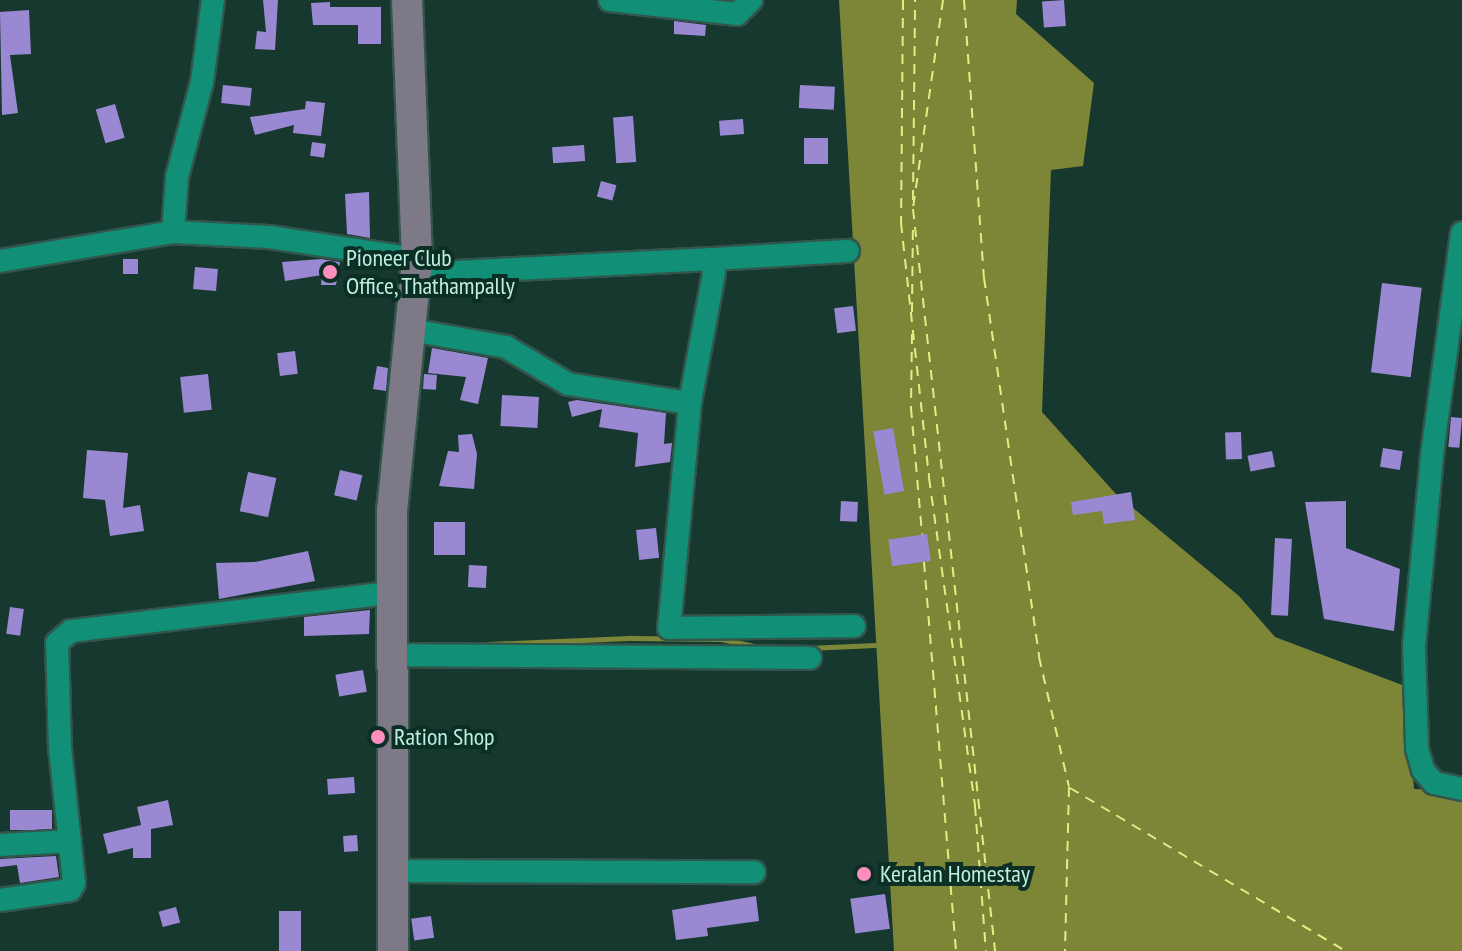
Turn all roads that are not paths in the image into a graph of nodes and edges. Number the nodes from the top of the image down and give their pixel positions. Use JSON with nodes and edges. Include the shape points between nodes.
{"nodes":[{"id":1,"x":213,"y":0,"type":"edge"},
{"id":2,"x":407,"y":0,"type":"edge"},
{"id":3,"x":610,"y":0,"type":"edge"},
{"id":4,"x":751,"y":0,"type":"edge"},
{"id":5,"x":173,"y":232,"type":"junction"},
{"id":6,"x":1462,"y":233,"type":"edge"},
{"id":7,"x":848,"y":251,"type":"dead end"},
{"id":8,"x":712,"y":259,"type":"junction"},
{"id":9,"x":0,"y":261,"type":"edge"},
{"id":10,"x":417,"y":267,"type":"junction"},
{"id":11,"x":411,"y":330,"type":"junction"},
{"id":12,"x":690,"y":403,"type":"junction"},
{"id":13,"x":390,"y":593,"type":"junction"},
{"id":14,"x":854,"y":626,"type":"dead end"},
{"id":15,"x":391,"y":655,"type":"junction"},
{"id":16,"x":810,"y":658,"type":"dead end"},
{"id":17,"x":1462,"y":789,"type":"edge"},
{"id":18,"x":70,"y":841,"type":"junction"},
{"id":19,"x":0,"y":845,"type":"edge"},
{"id":20,"x":394,"y":871,"type":"junction"},
{"id":21,"x":754,"y":872,"type":"dead end"},
{"id":22,"x":0,"y":900,"type":"edge"},
{"id":23,"x":393,"y":951,"type":"edge"}],
"edges":[{"from":1,"to":5,"type":"street","via":[[202,82],[177,177]]},
{"from":2,"to":10,"type":"main road"},
{"from":3,"to":4,"type":"street","via":[[737,14]]},
{"from":5,"to":9,"type":"street"},
{"from":5,"to":10,"type":"street","via":[[269,237]]},
{"from":6,"to":17,"type":"street","via":[[1414,645],[1417,749],[1423,770],[1434,783]]},
{"from":7,"to":8,"type":"street"},
{"from":8,"to":10,"type":"street"},
{"from":8,"to":12,"type":"street","via":[[714,273]]},
{"from":10,"to":11,"type":"main road"},
{"from":11,"to":12,"type":"street","via":[[506,347],[568,384]]},
{"from":11,"to":13,"type":"main road","via":[[396,439]]},
{"from":12,"to":14,"type":"street","via":[[669,628]]},
{"from":13,"to":15,"type":"main road"},
{"from":13,"to":18,"type":"street","via":[[71,631],[57,643]]},
{"from":15,"to":16,"type":"street"},
{"from":15,"to":20,"type":"main road"},
{"from":18,"to":19,"type":"street"},
{"from":18,"to":22,"type":"street","via":[[70,890]]},
{"from":20,"to":21,"type":"street"},
{"from":20,"to":23,"type":"main road"}]}
